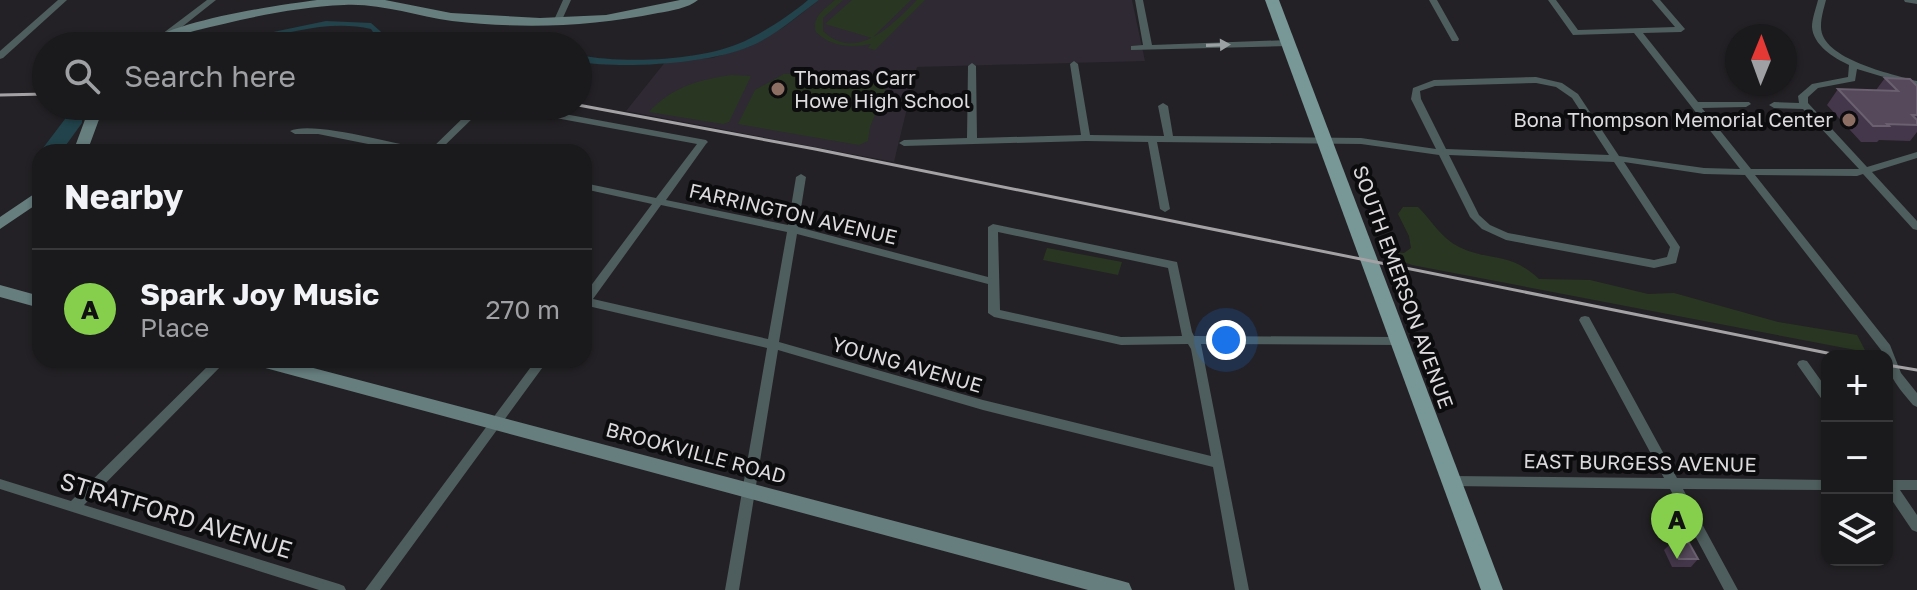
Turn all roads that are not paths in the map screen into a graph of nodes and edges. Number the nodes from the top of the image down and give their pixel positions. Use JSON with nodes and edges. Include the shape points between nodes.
{"nodes":[{"id":1,"x":63,"y":0,"type":"edge"},
{"id":2,"x":212,"y":0,"type":"edge"},
{"id":3,"x":567,"y":0,"type":"edge"},
{"id":4,"x":692,"y":0,"type":"edge"},
{"id":5,"x":1139,"y":0,"type":"edge"},
{"id":6,"x":1272,"y":0,"type":"edge"},
{"id":7,"x":1433,"y":0,"type":"edge"},
{"id":8,"x":1552,"y":0,"type":"edge"},
{"id":9,"x":1656,"y":0,"type":"edge"},
{"id":10,"x":1822,"y":0,"type":"edge"},
{"id":11,"x":1908,"y":0,"type":"edge"},
{"id":12,"x":389,"y":2,"type":"edge"},
{"id":13,"x":1917,"y":2,"type":"edge"},
{"id":14,"x":673,"y":4,"type":"edge"},
{"id":15,"x":281,"y":5,"type":"edge"},
{"id":16,"x":558,"y":20,"type":"junction"},
{"id":17,"x":1636,"y":30,"type":"junction"},
{"id":18,"x":170,"y":32,"type":"edge"},
{"id":19,"x":182,"y":32,"type":"edge"},
{"id":20,"x":1455,"y":39,"type":"dead end"},
{"id":21,"x":1288,"y":43,"type":"junction"},
{"id":22,"x":1148,"y":47,"type":"junction"},
{"id":23,"x":1134,"y":48,"type":"dead end"},
{"id":24,"x":0,"y":56,"type":"edge"},
{"id":25,"x":1853,"y":63,"type":"junction"},
{"id":26,"x":1074,"y":64,"type":"dead end"},
{"id":27,"x":972,"y":66,"type":"dead end"},
{"id":28,"x":1917,"y":84,"type":"edge"},
{"id":29,"x":1746,"y":104,"type":"dead end"},
{"id":30,"x":1694,"y":105,"type":"junction"},
{"id":31,"x":1774,"y":105,"type":"dead end"},
{"id":32,"x":1163,"y":106,"type":"dead end"},
{"id":33,"x":1805,"y":106,"type":"junction"},
{"id":34,"x":92,"y":120,"type":"edge"},
{"id":35,"x":466,"y":120,"type":"edge"},
{"id":36,"x":583,"y":120,"type":"edge"},
{"id":37,"x":295,"y":131,"type":"dead end"},
{"id":38,"x":1086,"y":138,"type":"junction"},
{"id":39,"x":1152,"y":139,"type":"junction"},
{"id":40,"x":1169,"y":139,"type":"junction"},
{"id":41,"x":1324,"y":140,"type":"junction"},
{"id":42,"x":972,"y":141,"type":"junction"},
{"id":43,"x":904,"y":143,"type":"dead end"},
{"id":44,"x":83,"y":144,"type":"edge"},
{"id":45,"x":383,"y":144,"type":"edge"},
{"id":46,"x":440,"y":144,"type":"edge"},
{"id":47,"x":1443,"y":152,"type":"junction"},
{"id":48,"x":1917,"y":155,"type":"edge"},
{"id":49,"x":1617,"y":159,"type":"junction"},
{"id":50,"x":1863,"y":171,"type":"junction"},
{"id":51,"x":1747,"y":172,"type":"junction"},
{"id":52,"x":801,"y":177,"type":"dead end"},
{"id":53,"x":592,"y":188,"type":"edge"},
{"id":54,"x":32,"y":201,"type":"edge"},
{"id":55,"x":659,"y":202,"type":"junction"},
{"id":56,"x":1165,"y":209,"type":"dead end"},
{"id":57,"x":0,"y":224,"type":"edge"},
{"id":58,"x":1917,"y":227,"type":"edge"},
{"id":59,"x":793,"y":230,"type":"junction"},
{"id":60,"x":994,"y":282,"type":"junction"},
{"id":61,"x":0,"y":291,"type":"edge"},
{"id":62,"x":592,"y":291,"type":"edge"},
{"id":63,"x":32,"y":300,"type":"edge"},
{"id":64,"x":592,"y":304,"type":"edge"},
{"id":65,"x":1585,"y":320,"type":"dead end"},
{"id":66,"x":1192,"y":340,"type":"junction"},
{"id":67,"x":1399,"y":341,"type":"junction"},
{"id":68,"x":774,"y":345,"type":"junction"},
{"id":69,"x":1803,"y":364,"type":"dead end"},
{"id":70,"x":213,"y":368,"type":"edge"},
{"id":71,"x":288,"y":368,"type":"edge"},
{"id":72,"x":536,"y":368,"type":"edge"},
{"id":73,"x":1821,"y":390,"type":"edge"},
{"id":74,"x":1917,"y":402,"type":"edge"},
{"id":75,"x":496,"y":423,"type":"junction"},
{"id":76,"x":1219,"y":463,"type":"junction"},
{"id":77,"x":1452,"y":481,"type":"junction"},
{"id":78,"x":1673,"y":483,"type":"junction"},
{"id":79,"x":0,"y":484,"type":"edge"},
{"id":80,"x":1821,"y":485,"type":"edge"},
{"id":81,"x":1893,"y":485,"type":"edge"},
{"id":82,"x":1917,"y":485,"type":"edge"},
{"id":83,"x":749,"y":490,"type":"junction"},
{"id":84,"x":1893,"y":493,"type":"edge"},
{"id":85,"x":73,"y":507,"type":"junction"},
{"id":86,"x":1917,"y":526,"type":"edge"},
{"id":87,"x":339,"y":590,"type":"edge"},
{"id":88,"x":372,"y":590,"type":"edge"},
{"id":89,"x":732,"y":590,"type":"edge"},
{"id":90,"x":1122,"y":590,"type":"edge"},
{"id":91,"x":1242,"y":590,"type":"edge"},
{"id":92,"x":1492,"y":590,"type":"edge"},
{"id":93,"x":1731,"y":590,"type":"edge"}],
"edges":[{"from":1,"to":24,"type":"street"},
{"from":2,"to":18,"type":"street"},
{"from":3,"to":16,"type":"street"},
{"from":4,"to":14,"type":"street"},
{"from":5,"to":22,"type":"street"},
{"from":6,"to":21,"type":"main road","name":"SOUTH EMERSON AVENUE"},
{"from":7,"to":20,"type":"street"},
{"from":8,"to":17,"type":"street","via":[[1576,33]]},
{"from":9,"to":17,"type":"street","via":[[1681,29]]},
{"from":10,"to":25,"type":"street","via":[[1818,35]]},
{"from":11,"to":13,"type":"street"},
{"from":12,"to":15,"type":"street"},
{"from":12,"to":16,"type":"street","via":[[466,19]]},
{"from":14,"to":16,"type":"street","via":[[618,17]]},
{"from":15,"to":19,"type":"street"},
{"from":17,"to":30,"type":"street"},
{"from":22,"to":21,"type":"street","one_way":true},
{"from":21,"to":41,"type":"main road","name":"SOUTH EMERSON AVENUE"},
{"from":22,"to":23,"type":"street"},
{"from":25,"to":28,"type":"street"},
{"from":25,"to":33,"type":"street","via":[[1852,79],[1810,88],[1803,96]]},
{"from":26,"to":38,"type":"street"},
{"from":27,"to":42,"type":"street"},
{"from":29,"to":30,"type":"street"},
{"from":30,"to":51,"type":"street"},
{"from":31,"to":33,"type":"street"},
{"from":32,"to":40,"type":"street"},
{"from":33,"to":50,"type":"street"},
{"from":34,"to":44,"type":"street"},
{"from":35,"to":46,"type":"street"},
{"from":36,"to":55,"type":"street","via":[[703,142]]},
{"from":37,"to":45,"type":"street"},
{"from":38,"to":39,"type":"street"},
{"from":38,"to":42,"type":"street"},
{"from":39,"to":40,"type":"street"},
{"from":39,"to":56,"type":"street"},
{"from":40,"to":41,"type":"street"},
{"from":41,"to":47,"type":"street"},
{"from":41,"to":67,"type":"main road","name":"SOUTH EMERSON AVENUE"},
{"from":42,"to":43,"type":"street"},
{"from":47,"to":49,"type":"street"},
{"from":47,"to":49,"type":"street","via":[[1416,99],[1418,88],[1540,80],[1574,94]]},
{"from":47,"to":49,"type":"street","via":[[1475,217],[1493,231],[1654,264],[1672,260],[1675,247]]},
{"from":48,"to":50,"type":"street"},
{"from":49,"to":51,"type":"street"},
{"from":50,"to":51,"type":"street"},
{"from":50,"to":58,"type":"street"},
{"from":51,"to":74,"type":"street","via":[[1886,348],[1896,375]]},
{"from":52,"to":59,"type":"street"},
{"from":53,"to":55,"type":"street","name":"FARRINGTON AVENUE"},
{"from":54,"to":57,"type":"street"},
{"from":55,"to":59,"type":"street","name":"FARRINGTON AVENUE"},
{"from":55,"to":62,"type":"street"},
{"from":59,"to":60,"type":"street","name":"FARRINGTON AVENUE"},
{"from":59,"to":68,"type":"street"},
{"from":60,"to":66,"type":"street","via":[[994,313],[1121,341]]},
{"from":60,"to":66,"type":"street","via":[[993,227],[1173,265]]},
{"from":61,"to":63,"type":"street"},
{"from":64,"to":68,"type":"street","name":"YOUNG AVENUE"},
{"from":65,"to":78,"type":"street"},
{"from":66,"to":67,"type":"street"},
{"from":66,"to":76,"type":"street"},
{"from":67,"to":77,"type":"main road","name":"SOUTH EMERSON AVENUE"},
{"from":68,"to":76,"type":"street","name":"YOUNG AVENUE","via":[[983,405]]},
{"from":68,"to":83,"type":"street"},
{"from":69,"to":73,"type":"street"},
{"from":70,"to":85,"type":"street"},
{"from":71,"to":75,"type":"street","name":"BROOKVILLE ROAD"},
{"from":72,"to":75,"type":"street"},
{"from":75,"to":83,"type":"street","name":"BROOKVILLE ROAD"},
{"from":75,"to":88,"type":"street"},
{"from":76,"to":91,"type":"street"},
{"from":77,"to":78,"type":"street","name":"EAST BURGESS AVENUE"},
{"from":77,"to":92,"type":"main road","name":"SOUTH EMERSON AVENUE"},
{"from":78,"to":80,"type":"street","name":"EAST BURGESS AVENUE"},
{"from":78,"to":93,"type":"street"},
{"from":79,"to":85,"type":"street","name":"STRATFORD AVENUE"},
{"from":81,"to":82,"type":"street"},
{"from":83,"to":89,"type":"street"},
{"from":83,"to":90,"type":"street","name":"BROOKVILLE ROAD"},
{"from":84,"to":86,"type":"street"},
{"from":85,"to":87,"type":"street","name":"STRATFORD AVENUE"}]}
